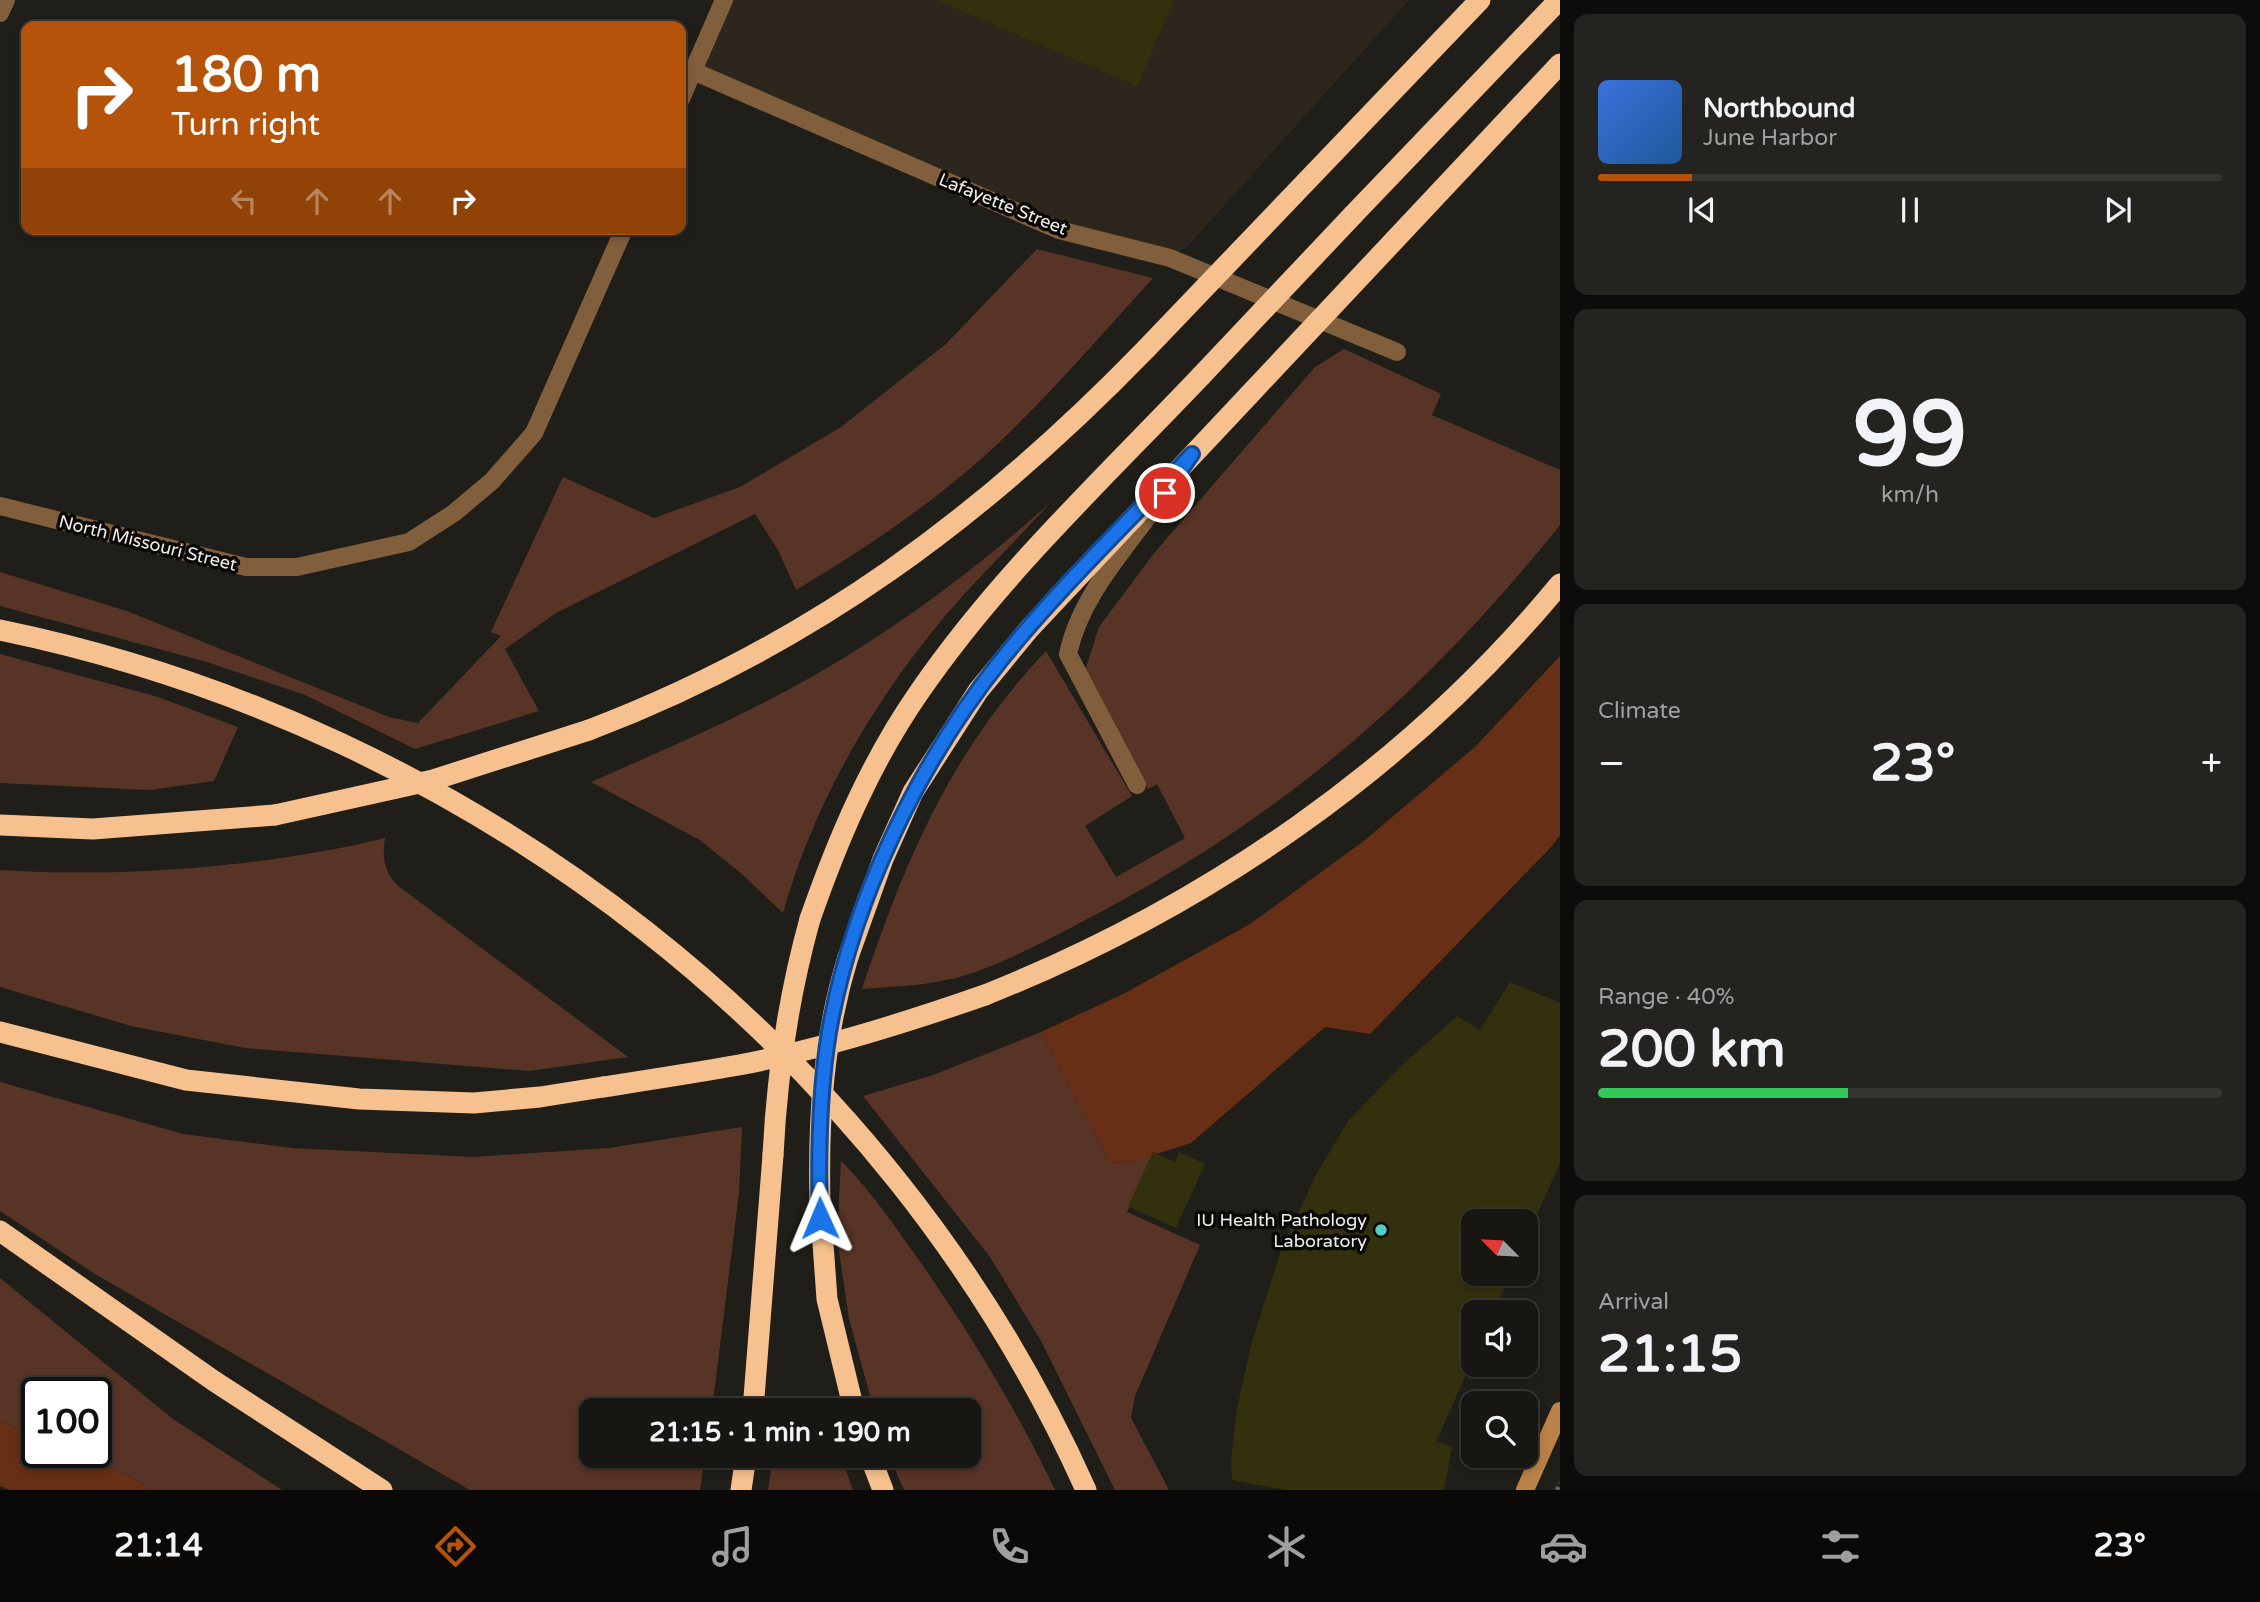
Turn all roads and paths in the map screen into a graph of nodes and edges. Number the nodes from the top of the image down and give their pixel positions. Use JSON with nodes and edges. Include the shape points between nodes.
{"nodes":[{"id":1,"x":6,"y":0,"type":"edge"},
{"id":2,"x":724,"y":0,"type":"edge"},
{"id":3,"x":1480,"y":0,"type":"edge"},
{"id":4,"x":1559,"y":0,"type":"edge"},
{"id":5,"x":0,"y":13,"type":"edge"},
{"id":6,"x":1560,"y":64,"type":"edge"},
{"id":7,"x":693,"y":71,"type":"junction"},
{"id":8,"x":686,"y":87,"type":"edge"},
{"id":9,"x":621,"y":235,"type":"edge"},
{"id":10,"x":1396,"y":352,"type":"dead end"},
{"id":11,"x":1192,"y":454,"type":"junction"},
{"id":12,"x":0,"y":506,"type":"edge"},
{"id":13,"x":1560,"y":584,"type":"edge"},
{"id":14,"x":0,"y":631,"type":"edge"},
{"id":15,"x":1138,"y":785,"type":"dead end"},
{"id":16,"x":0,"y":825,"type":"edge"},
{"id":17,"x":0,"y":1032,"type":"edge"},
{"id":18,"x":0,"y":1231,"type":"edge"},
{"id":19,"x":754,"y":1398,"type":"edge"},
{"id":20,"x":851,"y":1398,"type":"edge"},
{"id":21,"x":1560,"y":1411,"type":"edge"},
{"id":22,"x":744,"y":1468,"type":"edge"},
{"id":23,"x":875,"y":1468,"type":"edge"},
{"id":24,"x":1560,"y":1483,"type":"edge"},
{"id":25,"x":382,"y":1490,"type":"edge"},
{"id":26,"x":741,"y":1490,"type":"edge"},
{"id":27,"x":883,"y":1490,"type":"edge"},
{"id":28,"x":1086,"y":1490,"type":"edge"},
{"id":29,"x":1525,"y":1490,"type":"edge"},
{"id":30,"x":1557,"y":1490,"type":"edge"}],
"edges":[{"from":1,"to":5,"type":"street"},
{"from":2,"to":7,"type":"street"},
{"from":3,"to":16,"type":"highway","bridge":true,"via":[[1083,414],[1017,474],[890,572],[731,668],[658,704],[589,730],[433,780],[275,815],[93,829]]},
{"from":4,"to":19,"type":"highway","bridge":true,"via":[[1032,554],[920,691],[859,795],[810,919],[780,1057]]},
{"from":6,"to":11,"type":"highway","bridge":true},
{"from":7,"to":8,"type":"street"},
{"from":7,"to":10,"type":"street","name":"Lafayette Street","via":[[1059,230],[1170,258]]},
{"from":9,"to":12,"type":"street","name":"North Missouri Street","via":[[534,433],[492,481],[409,542],[297,567],[246,567]]},
{"from":11,"to":15,"type":"street","via":[[1084,607],[1068,654]]},
{"from":11,"to":20,"type":"highway","bridge":true,"via":[[1028,629],[954,724],[898,824],[848,957],[823,1075],[820,1202],[827,1300]]},
{"from":13,"to":17,"type":"highway","bridge":true,"via":[[1431,719],[1338,798],[1246,863],[1133,928],[1037,974],[875,1031],[741,1065],[540,1097],[474,1102],[359,1099],[186,1080]]},
{"from":14,"to":28,"type":"highway","via":[[177,677],[340,741],[510,835],[667,947],[764,1033],[900,1185],[976,1290],[1039,1397]]},
{"from":18,"to":25,"type":"highway","via":[[214,1381]]},
{"from":21,"to":29,"type":"main road"},
{"from":22,"to":26,"type":"highway"},
{"from":23,"to":27,"type":"highway"},
{"from":24,"to":30,"type":"path"}]}
